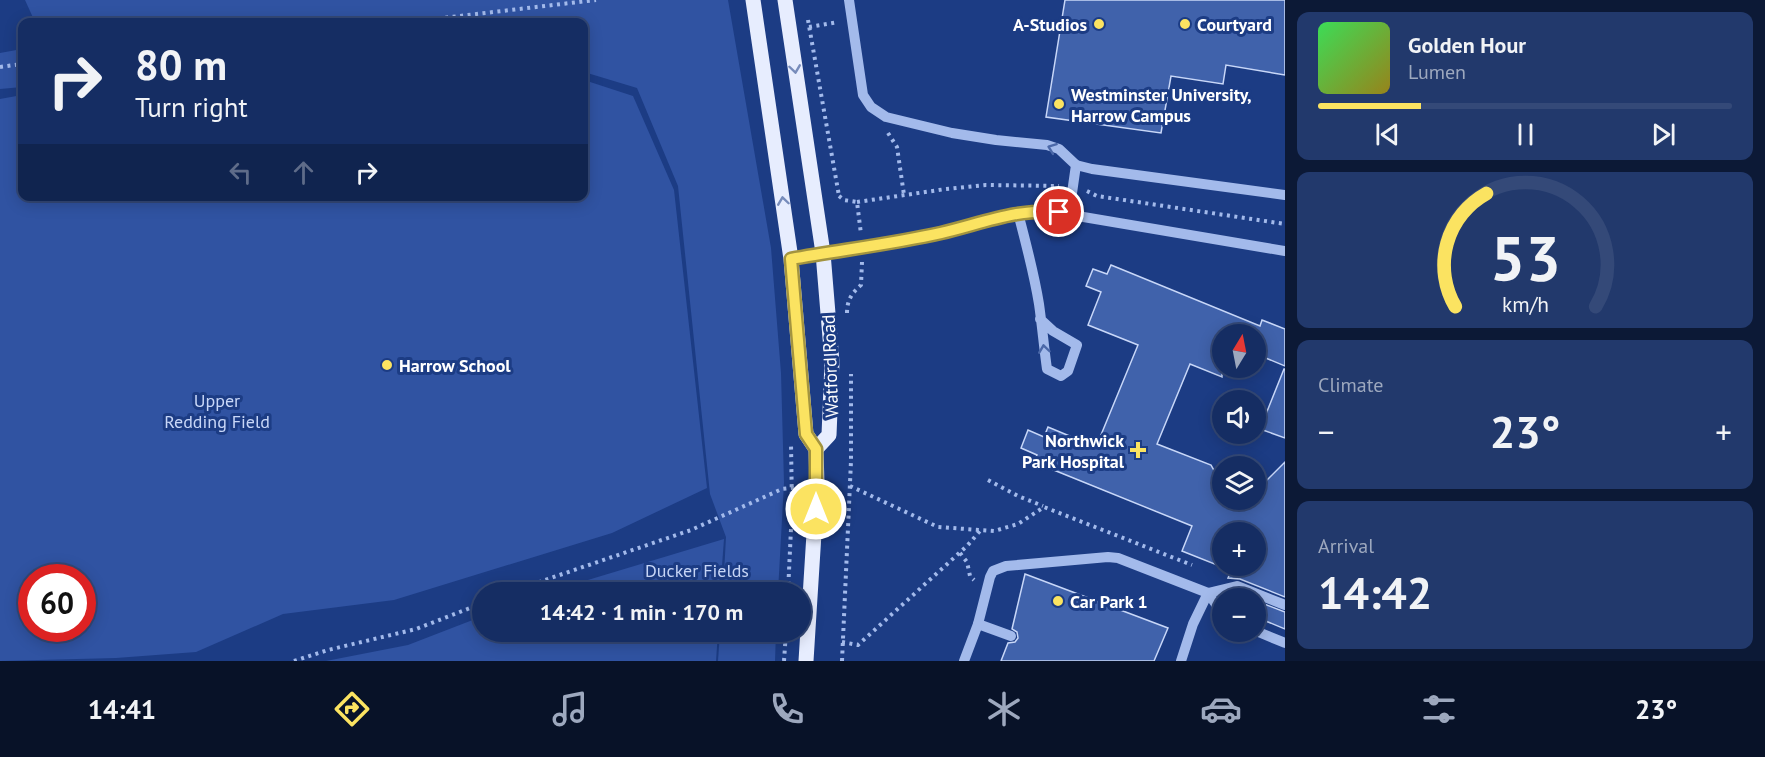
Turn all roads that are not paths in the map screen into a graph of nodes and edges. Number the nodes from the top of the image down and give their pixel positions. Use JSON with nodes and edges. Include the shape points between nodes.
{"nodes":[{"id":1,"x":753,"y":0,"type":"edge"},
{"id":2,"x":785,"y":0,"type":"edge"},
{"id":3,"x":849,"y":0,"type":"edge"},
{"id":4,"x":1076,"y":165,"type":"junction"},
{"id":5,"x":1285,"y":195,"type":"edge"},
{"id":6,"x":1018,"y":213,"type":"junction"},
{"id":7,"x":1069,"y":214,"type":"junction"},
{"id":8,"x":1285,"y":251,"type":"edge"},
{"id":9,"x":823,"y":253,"type":"junction"},
{"id":10,"x":791,"y":259,"type":"junction"},
{"id":11,"x":1040,"y":319,"type":"junction"},
{"id":12,"x":816,"y":449,"type":"junction"},
{"id":13,"x":1208,"y":593,"type":"junction"},
{"id":14,"x":1212,"y":599,"type":"edge"},
{"id":15,"x":1285,"y":605,"type":"edge"},
{"id":16,"x":978,"y":624,"type":"junction"},
{"id":17,"x":1266,"y":635,"type":"edge"},
{"id":18,"x":1011,"y":636,"type":"dead end"},
{"id":19,"x":1285,"y":643,"type":"edge"},
{"id":20,"x":806,"y":661,"type":"edge"},
{"id":21,"x":964,"y":661,"type":"edge"},
{"id":22,"x":1181,"y":661,"type":"edge"}],
"edges":[{"from":10,"to":1,"type":"main road","name":"Watford Road","one_way":true},
{"from":2,"to":9,"type":"main road","name":"Watford Road","one_way":true},
{"from":4,"to":3,"type":"street","one_way":true,"via":[[1059,149],[1047,145],[952,133],[886,117],[871,107],[864,95]]},
{"from":4,"to":5,"type":"street"},
{"from":4,"to":7,"type":"street"},
{"from":6,"to":7,"type":"street","via":[[1042,210]]},
{"from":6,"to":9,"type":"street","via":[[943,232]]},
{"from":6,"to":11,"type":"street"},
{"from":7,"to":8,"type":"street"},
{"from":9,"to":10,"type":"street"},
{"from":9,"to":12,"type":"main road","name":"Watford Road","via":[[832,362],[829,435]]},
{"from":10,"to":12,"type":"main road","name":"Watford Road","via":[[806,434]]},
{"from":11,"to":11,"type":"street","one_way":true,"via":[[1053,332],[1077,345],[1068,371],[1061,376],[1047,369]]},
{"from":12,"to":20,"type":"main road","name":"Watford Road"},
{"from":13,"to":14,"type":"street"},
{"from":13,"to":15,"type":"street","via":[[1237,586]]},
{"from":13,"to":16,"type":"street","via":[[1118,558],[1006,566],[993,571]]},
{"from":13,"to":22,"type":"street"},
{"from":16,"to":18,"type":"street"},
{"from":16,"to":21,"type":"street"},
{"from":17,"to":19,"type":"street"}]}
